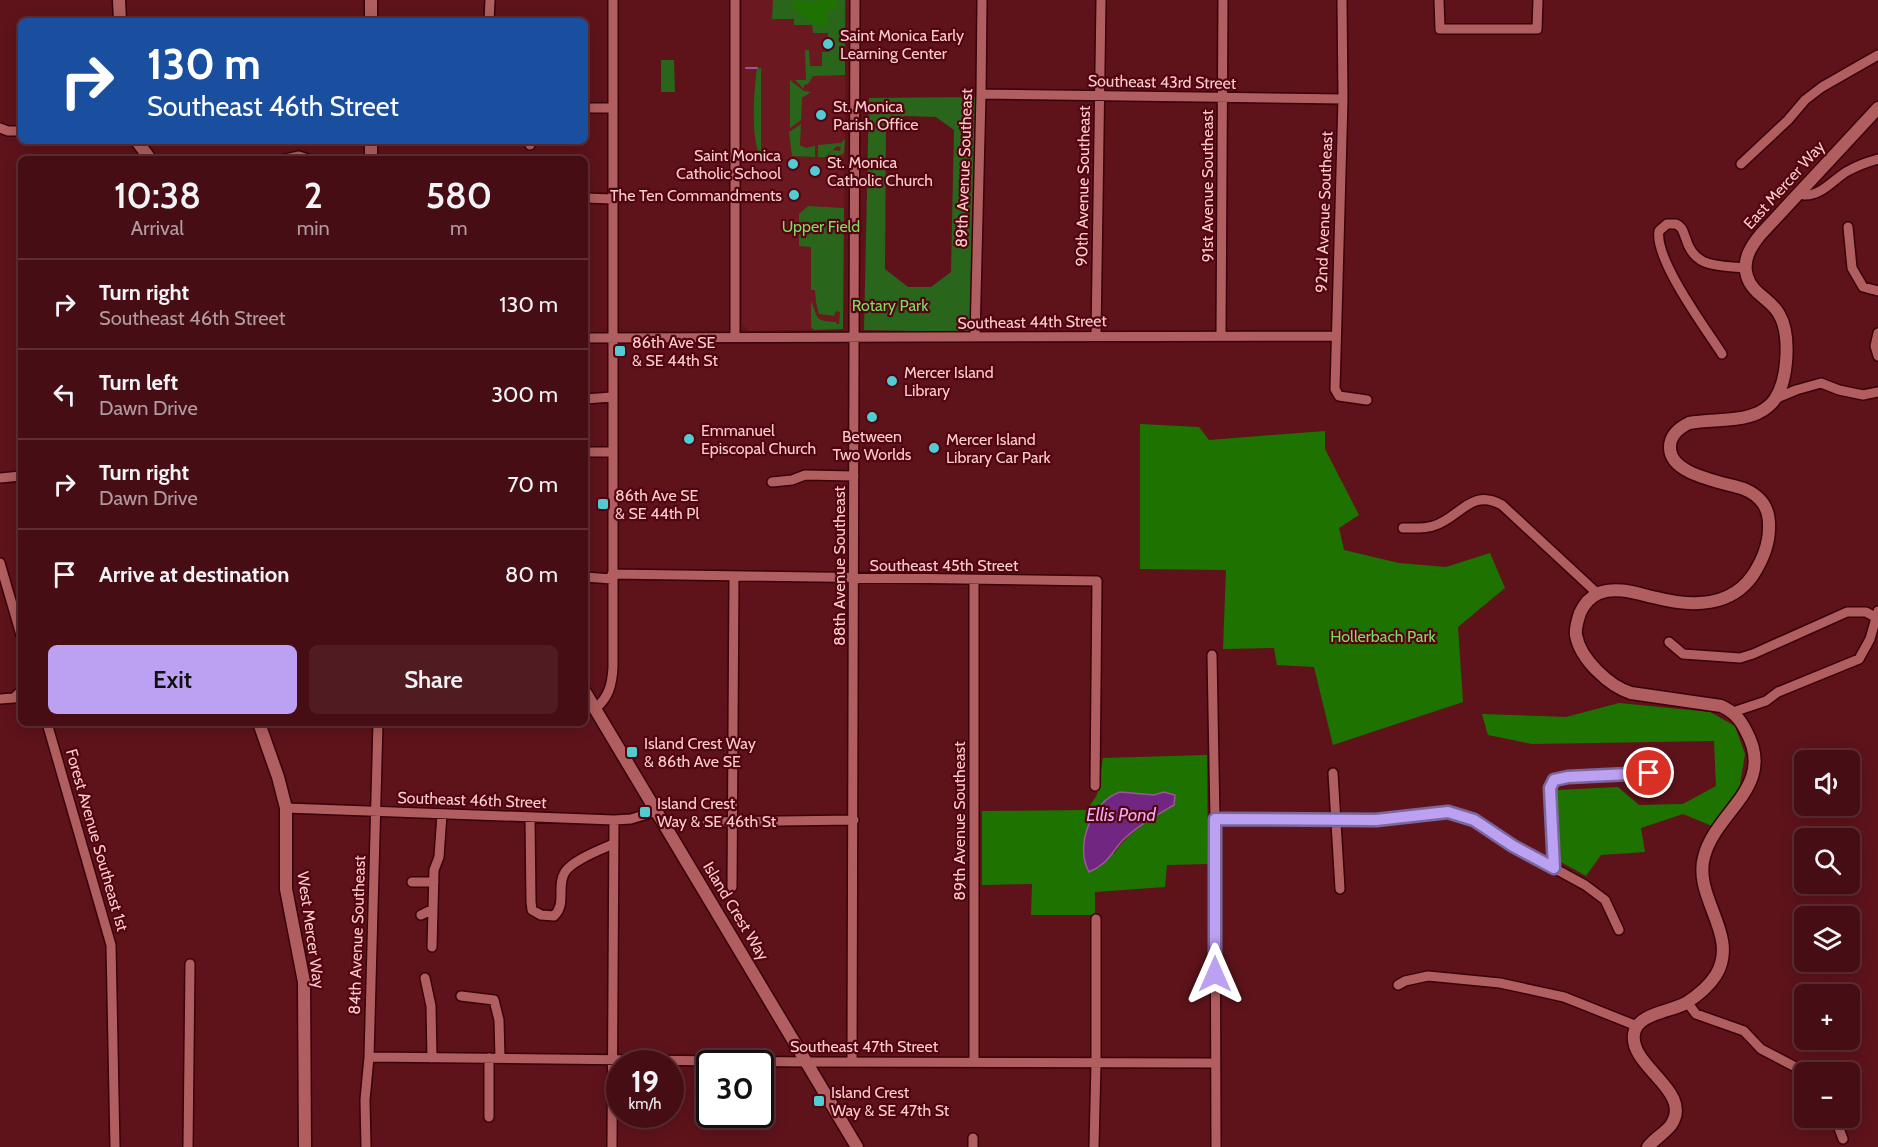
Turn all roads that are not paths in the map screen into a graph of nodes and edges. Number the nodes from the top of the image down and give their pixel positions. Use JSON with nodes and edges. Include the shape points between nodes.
{"nodes":[{"id":1,"x":119,"y":0,"type":"edge"},
{"id":2,"x":371,"y":0,"type":"edge"},
{"id":3,"x":490,"y":0,"type":"edge"},
{"id":4,"x":614,"y":0,"type":"edge"},
{"id":5,"x":735,"y":0,"type":"edge"},
{"id":6,"x":855,"y":0,"type":"edge"},
{"id":7,"x":982,"y":0,"type":"edge"},
{"id":8,"x":1101,"y":0,"type":"edge"},
{"id":9,"x":1223,"y":0,"type":"edge"},
{"id":10,"x":1342,"y":0,"type":"edge"},
{"id":11,"x":1439,"y":0,"type":"edge"},
{"id":12,"x":1538,"y":0,"type":"edge"},
{"id":13,"x":120,"y":18,"type":"edge"},
{"id":14,"x":371,"y":18,"type":"edge"},
{"id":15,"x":489,"y":18,"type":"edge"},
{"id":16,"x":1878,"y":55,"type":"edge"},
{"id":17,"x":981,"y":94,"type":"junction"},
{"id":18,"x":1099,"y":96,"type":"junction"},
{"id":19,"x":1223,"y":98,"type":"junction"},
{"id":20,"x":1343,"y":99,"type":"junction"},
{"id":21,"x":588,"y":108,"type":"edge"},
{"id":22,"x":614,"y":108,"type":"junction"},
{"id":23,"x":1878,"y":108,"type":"edge"},
{"id":24,"x":0,"y":128,"type":"edge"},
{"id":25,"x":18,"y":131,"type":"edge"},
{"id":26,"x":1878,"y":159,"type":"edge"},
{"id":27,"x":1742,"y":164,"type":"dead end"},
{"id":28,"x":1801,"y":191,"type":"junction"},
{"id":29,"x":588,"y":198,"type":"edge"},
{"id":30,"x":614,"y":199,"type":"junction"},
{"id":31,"x":1848,"y":227,"type":"dead end"},
{"id":32,"x":1746,"y":268,"type":"junction"},
{"id":33,"x":1878,"y":291,"type":"edge"},
{"id":34,"x":1878,"y":333,"type":"edge"},
{"id":35,"x":735,"y":336,"type":"junction"},
{"id":36,"x":1096,"y":336,"type":"junction"},
{"id":37,"x":1221,"y":336,"type":"junction"},
{"id":38,"x":1335,"y":336,"type":"junction"},
{"id":39,"x":588,"y":338,"type":"edge"},
{"id":40,"x":613,"y":338,"type":"junction"},
{"id":41,"x":853,"y":338,"type":"junction"},
{"id":42,"x":975,"y":338,"type":"junction"},
{"id":43,"x":1722,"y":354,"type":"dead end"},
{"id":44,"x":1878,"y":356,"type":"edge"},
{"id":45,"x":1878,"y":392,"type":"edge"},
{"id":46,"x":612,"y":397,"type":"junction"},
{"id":47,"x":588,"y":399,"type":"edge"},
{"id":48,"x":1775,"y":399,"type":"junction"},
{"id":49,"x":1367,"y":400,"type":"dead end"},
{"id":50,"x":588,"y":452,"type":"edge"},
{"id":51,"x":612,"y":452,"type":"junction"},
{"id":52,"x":18,"y":476,"type":"edge"},
{"id":53,"x":854,"y":476,"type":"junction"},
{"id":54,"x":0,"y":478,"type":"edge"},
{"id":55,"x":772,"y":482,"type":"dead end"},
{"id":56,"x":1403,"y":528,"type":"dead end"},
{"id":57,"x":0,"y":563,"type":"edge"},
{"id":58,"x":734,"y":576,"type":"junction"},
{"id":59,"x":612,"y":577,"type":"junction"},
{"id":60,"x":588,"y":578,"type":"edge"},
{"id":61,"x":854,"y":579,"type":"junction"},
{"id":62,"x":974,"y":580,"type":"junction"},
{"id":63,"x":1598,"y":594,"type":"junction"},
{"id":64,"x":1876,"y":614,"type":"edge"},
{"id":65,"x":18,"y":625,"type":"edge"},
{"id":66,"x":1669,"y":642,"type":"dead end"},
{"id":67,"x":1212,"y":655,"type":"dead end"},
{"id":68,"x":18,"y":694,"type":"edge"},
{"id":69,"x":588,"y":697,"type":"edge"},
{"id":70,"x":0,"y":699,"type":"edge"},
{"id":71,"x":595,"y":709,"type":"junction"},
{"id":72,"x":1733,"y":712,"type":"junction"},
{"id":73,"x":48,"y":726,"type":"edge"},
{"id":74,"x":260,"y":726,"type":"edge"},
{"id":75,"x":378,"y":726,"type":"edge"},
{"id":76,"x":1666,"y":772,"type":"dead end"},
{"id":77,"x":1333,"y":773,"type":"dead end"},
{"id":78,"x":1095,"y":786,"type":"dead end"},
{"id":79,"x":286,"y":808,"type":"junction"},
{"id":80,"x":657,"y":811,"type":"junction"},
{"id":81,"x":376,"y":812,"type":"junction"},
{"id":82,"x":441,"y":814,"type":"junction"},
{"id":83,"x":530,"y":818,"type":"junction"},
{"id":84,"x":1215,"y":819,"type":"junction"},
{"id":85,"x":614,"y":820,"type":"junction"},
{"id":86,"x":854,"y":820,"type":"junction"},
{"id":87,"x":733,"y":821,"type":"junction"},
{"id":88,"x":1337,"y":821,"type":"junction"},
{"id":89,"x":706,"y":822,"type":"dead end"},
{"id":90,"x":613,"y":844,"type":"junction"},
{"id":91,"x":1554,"y":868,"type":"junction"},
{"id":92,"x":412,"y":882,"type":"dead end"},
{"id":93,"x":434,"y":882,"type":"junction"},
{"id":94,"x":732,"y":887,"type":"dead end"},
{"id":95,"x":1340,"y":889,"type":"dead end"},
{"id":96,"x":433,"y":909,"type":"junction"},
{"id":97,"x":422,"y":915,"type":"dead end"},
{"id":98,"x":1096,"y":919,"type":"dead end"},
{"id":99,"x":1619,"y":930,"type":"dead end"},
{"id":100,"x":432,"y":947,"type":"dead end"},
{"id":101,"x":190,"y":964,"type":"dead end"},
{"id":102,"x":425,"y":978,"type":"dead end"},
{"id":103,"x":1398,"y":985,"type":"dead end"},
{"id":104,"x":462,"y":996,"type":"dead end"},
{"id":105,"x":1687,"y":1002,"type":"junction"},
{"id":106,"x":1637,"y":1026,"type":"junction"},
{"id":107,"x":613,"y":1050,"type":"edge"},
{"id":108,"x":369,"y":1057,"type":"junction"},
{"id":109,"x":432,"y":1058,"type":"junction"},
{"id":110,"x":489,"y":1058,"type":"junction"},
{"id":111,"x":500,"y":1058,"type":"junction"},
{"id":112,"x":606,"y":1059,"type":"edge"},
{"id":113,"x":684,"y":1060,"type":"edge"},
{"id":114,"x":852,"y":1061,"type":"junction"},
{"id":115,"x":806,"y":1062,"type":"junction"},
{"id":116,"x":974,"y":1062,"type":"junction"},
{"id":117,"x":1096,"y":1063,"type":"junction"},
{"id":118,"x":1215,"y":1063,"type":"junction"},
{"id":119,"x":1794,"y":1066,"type":"edge"},
{"id":120,"x":489,"y":1118,"type":"dead end"},
{"id":121,"x":612,"y":1128,"type":"edge"},
{"id":122,"x":1839,"y":1128,"type":"edge"},
{"id":123,"x":1843,"y":1139,"type":"dead end"},
{"id":124,"x":115,"y":1147,"type":"edge"},
{"id":125,"x":188,"y":1147,"type":"edge"},
{"id":126,"x":305,"y":1147,"type":"edge"},
{"id":127,"x":366,"y":1147,"type":"edge"},
{"id":128,"x":612,"y":1147,"type":"edge"},
{"id":129,"x":857,"y":1147,"type":"edge"},
{"id":130,"x":1094,"y":1147,"type":"edge"},
{"id":131,"x":1216,"y":1147,"type":"edge"},
{"id":132,"x":1648,"y":1147,"type":"edge"}],
"edges":[{"from":1,"to":13,"type":"street"},
{"from":2,"to":14,"type":"street"},
{"from":3,"to":15,"type":"street"},
{"from":4,"to":22,"type":"street"},
{"from":5,"to":35,"type":"street"},
{"from":6,"to":41,"type":"street","name":"88th Avenue Southeast"},
{"from":7,"to":17,"type":"street","name":"89th Avenue Southeast"},
{"from":8,"to":18,"type":"street","name":"90th Avenue Southeast"},
{"from":9,"to":19,"type":"street","name":"91st Avenue Southeast"},
{"from":10,"to":20,"type":"street","name":"92nd Avenue Southeast"},
{"from":11,"to":12,"type":"street","via":[[1440,29],[1538,29]]},
{"from":16,"to":27,"type":"street","via":[[1805,100]]},
{"from":17,"to":18,"type":"street","name":"Southeast 43rd Street"},
{"from":17,"to":42,"type":"street","name":"89th Avenue Southeast"},
{"from":18,"to":19,"type":"street","name":"Southeast 43rd Street"},
{"from":18,"to":36,"type":"street","name":"90th Avenue Southeast"},
{"from":19,"to":20,"type":"street","name":"Southeast 43rd Street"},
{"from":19,"to":37,"type":"street","name":"91st Avenue Southeast"},
{"from":20,"to":38,"type":"street","name":"92nd Avenue Southeast"},
{"from":21,"to":22,"type":"street"},
{"from":22,"to":30,"type":"street"},
{"from":23,"to":28,"type":"street","name":"East Mercer Way"},
{"from":24,"to":25,"type":"street"},
{"from":26,"to":28,"type":"street","via":[[1848,171],[1820,192],[1804,195]]},
{"from":28,"to":32,"type":"street","name":"East Mercer Way","via":[[1752,245]]},
{"from":29,"to":30,"type":"street"},
{"from":30,"to":40,"type":"street"},
{"from":31,"to":33,"type":"street","via":[[1852,268],[1863,287]]},
{"from":32,"to":43,"type":"street","via":[[1698,260],[1676,224],[1667,224],[1659,231],[1661,251],[1672,274]]},
{"from":32,"to":48,"type":"street","via":[[1751,286],[1775,308],[1786,333],[1783,378]]},
{"from":34,"to":44,"type":"street"},
{"from":35,"to":40,"type":"street","name":"Southeast 44th Street"},
{"from":35,"to":41,"type":"street","name":"Southeast 44th Street"},
{"from":36,"to":37,"type":"street","name":"Southeast 44th Street"},
{"from":36,"to":42,"type":"street","name":"Southeast 44th Street"},
{"from":37,"to":38,"type":"street","name":"Southeast 44th Street"},
{"from":38,"to":49,"type":"street","name":"92nd Avenue Southeast","via":[[1335,389],[1339,396]]},
{"from":39,"to":40,"type":"street","name":"Southeast 44th Street"},
{"from":40,"to":46,"type":"street"},
{"from":41,"to":42,"type":"street","name":"Southeast 44th Street"},
{"from":41,"to":53,"type":"street","name":"88th Avenue Southeast"},
{"from":45,"to":48,"type":"street","via":[[1863,395],[1821,383]]},
{"from":46,"to":47,"type":"street"},
{"from":46,"to":51,"type":"street"},
{"from":48,"to":63,"type":"street","via":[[1755,414],[1689,423],[1680,427],[1670,441],[1670,454],[1684,470],[1744,489],[1764,503],[1769,519],[1768,540],[1748,582],[1724,599],[1702,604],[1617,590]]},
{"from":50,"to":51,"type":"street"},
{"from":51,"to":59,"type":"street"},
{"from":52,"to":54,"type":"street"},
{"from":53,"to":55,"type":"street","via":[[805,475]]},
{"from":53,"to":61,"type":"street","name":"88th Avenue Southeast"},
{"from":56,"to":63,"type":"street","via":[[1431,527],[1473,501],[1493,500]]},
{"from":57,"to":65,"type":"street"},
{"from":58,"to":59,"type":"street","name":"Southeast 45th Street"},
{"from":58,"to":61,"type":"street","name":"Southeast 45th Street"},
{"from":58,"to":87,"type":"street"},
{"from":59,"to":60,"type":"street","name":"Southeast 45th Street"},
{"from":59,"to":71,"type":"street","via":[[612,681],[603,702]]},
{"from":61,"to":62,"type":"street","name":"Southeast 45th Street"},
{"from":61,"to":86,"type":"street","name":"88th Avenue Southeast"},
{"from":62,"to":78,"type":"street","name":"Southeast 45th Street","via":[[1097,581]]},
{"from":62,"to":116,"type":"street","name":"89th Avenue Southeast"},
{"from":63,"to":72,"type":"street","via":[[1581,610],[1576,633],[1586,656],[1613,684],[1631,693],[1721,706]]},
{"from":64,"to":66,"type":"street","via":[[1847,612],[1740,658],[1683,654]]},
{"from":64,"to":72,"type":"street","via":[[1860,659]]},
{"from":67,"to":84,"type":"street"},
{"from":68,"to":70,"type":"street"},
{"from":69,"to":71,"type":"street","name":"Island Crest Way"},
{"from":71,"to":80,"type":"street","name":"Island Crest Way"},
{"from":72,"to":105,"type":"street","via":[[1754,751],[1753,776],[1740,802],[1715,832],[1704,857],[1702,878],[1721,934],[1722,961],[1710,983]]},
{"from":73,"to":124,"type":"street","name":"Forest Avenue Southeast 1st","via":[[111,945]]},
{"from":74,"to":79,"type":"street","name":"West Mercer Way"},
{"from":75,"to":81,"type":"street","name":"84th Avenue Southeast"},
{"from":76,"to":91,"type":"street","via":[[1554,780],[1550,788]]},
{"from":77,"to":88,"type":"street"},
{"from":79,"to":81,"type":"street","name":"Southeast 46th Street"},
{"from":79,"to":126,"type":"street","name":"West Mercer Way","via":[[286,889],[304,982]]},
{"from":80,"to":85,"type":"street","name":"Southeast 46th Street"},
{"from":80,"to":115,"type":"street","name":"Island Crest Way"},
{"from":81,"to":82,"type":"street","name":"Southeast 46th Street"},
{"from":81,"to":108,"type":"street","name":"84th Avenue Southeast"},
{"from":82,"to":83,"type":"street","name":"Southeast 46th Street"},
{"from":82,"to":93,"type":"street"},
{"from":83,"to":85,"type":"street","name":"Southeast 46th Street"},
{"from":83,"to":90,"type":"street","via":[[531,902],[532,910],[541,915],[554,916],[561,907],[562,879],[568,869]]},
{"from":84,"to":88,"type":"street"},
{"from":84,"to":118,"type":"street"},
{"from":85,"to":90,"type":"street"},
{"from":86,"to":87,"type":"street"},
{"from":86,"to":114,"type":"street","name":"88th Avenue Southeast"},
{"from":87,"to":89,"type":"street"},
{"from":87,"to":94,"type":"street"},
{"from":88,"to":91,"type":"street","via":[[1439,812],[1459,814]]},
{"from":88,"to":95,"type":"street"},
{"from":90,"to":107,"type":"street"},
{"from":91,"to":99,"type":"street","via":[[1605,900]]},
{"from":92,"to":93,"type":"street"},
{"from":93,"to":96,"type":"street"},
{"from":96,"to":97,"type":"street"},
{"from":96,"to":100,"type":"street"},
{"from":98,"to":117,"type":"street"},
{"from":101,"to":125,"type":"street"},
{"from":102,"to":109,"type":"street","via":[[431,1006]]},
{"from":103,"to":106,"type":"street","via":[[1428,976],[1500,983],[1564,997]]},
{"from":104,"to":111,"type":"street","via":[[494,1000]]},
{"from":105,"to":106,"type":"street"},
{"from":105,"to":119,"type":"street","via":[[1696,1014],[1744,1031],[1761,1049]]},
{"from":106,"to":132,"type":"street","via":[[1634,1040],[1638,1054],[1675,1103],[1676,1114],[1670,1125]]},
{"from":108,"to":109,"type":"street","name":"Southeast 47th Street"},
{"from":108,"to":127,"type":"street","name":"84th Avenue Southeast"},
{"from":109,"to":110,"type":"street","name":"Southeast 47th Street"},
{"from":110,"to":111,"type":"street","name":"Southeast 47th Street"},
{"from":110,"to":120,"type":"street"},
{"from":111,"to":112,"type":"street","name":"Southeast 47th Street"},
{"from":113,"to":115,"type":"street","name":"Southeast 47th Street"},
{"from":114,"to":115,"type":"street","name":"Southeast 47th Street"},
{"from":114,"to":116,"type":"street","name":"Southeast 47th Street"},
{"from":115,"to":129,"type":"street","name":"Island Crest Way"},
{"from":116,"to":117,"type":"street","name":"Southeast 47th Street"},
{"from":117,"to":118,"type":"street","name":"Southeast 47th Street"},
{"from":117,"to":130,"type":"street"},
{"from":118,"to":131,"type":"street"},
{"from":121,"to":128,"type":"street"},
{"from":122,"to":123,"type":"street"}]}
